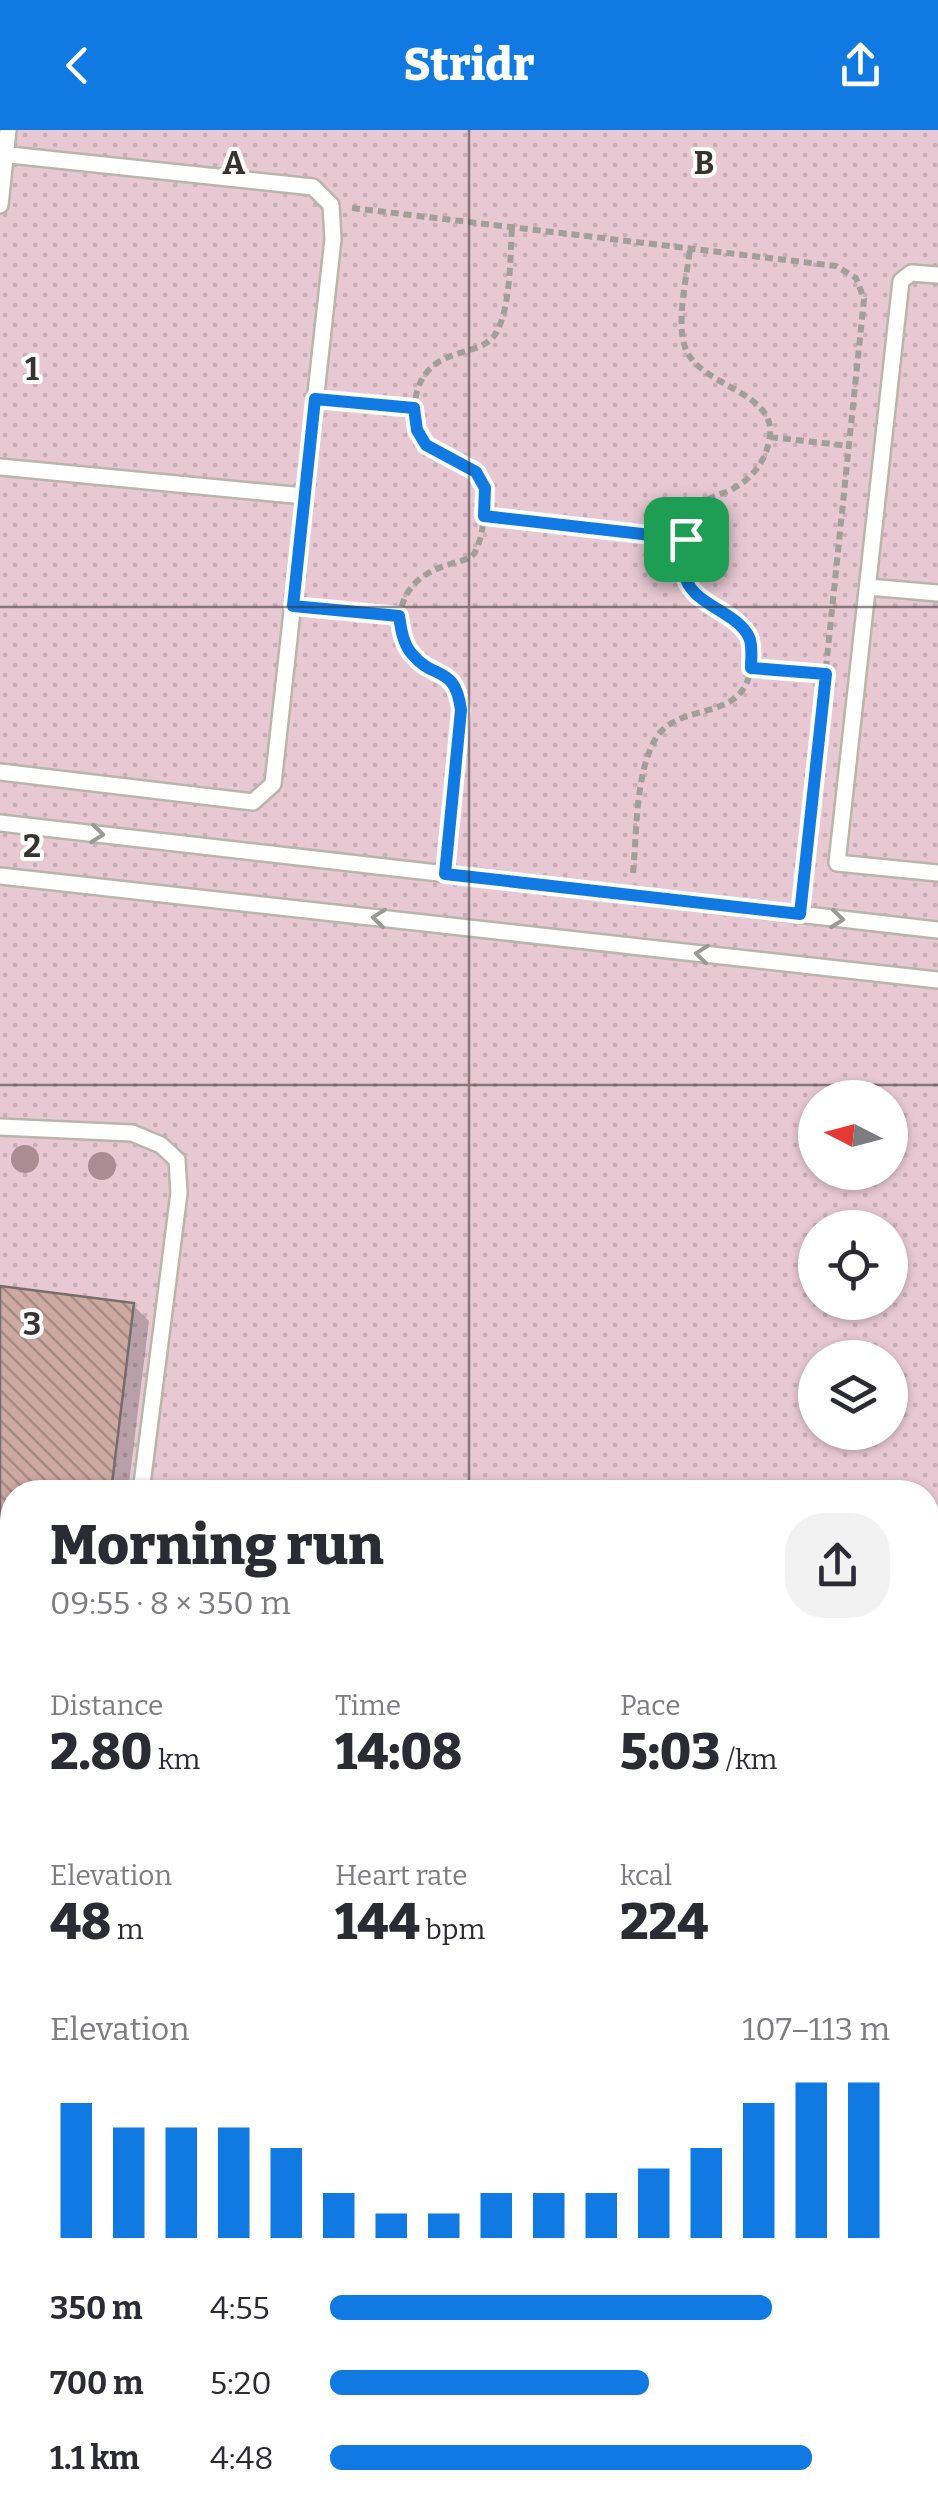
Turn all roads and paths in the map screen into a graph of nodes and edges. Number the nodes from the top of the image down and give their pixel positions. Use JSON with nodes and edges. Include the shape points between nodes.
{"nodes":[{"id":1,"x":8,"y":130,"type":"edge"},
{"id":2,"x":3,"y":154,"type":"edge"},
{"id":3,"x":0,"y":206,"type":"edge"},
{"id":4,"x":331,"y":206,"type":"junction"},
{"id":5,"x":512,"y":228,"type":"junction"},
{"id":6,"x":690,"y":248,"type":"junction"},
{"id":7,"x":938,"y":275,"type":"edge"},
{"id":8,"x":315,"y":399,"type":"junction"},
{"id":9,"x":414,"y":408,"type":"junction"},
{"id":10,"x":770,"y":437,"type":"junction"},
{"id":11,"x":850,"y":446,"type":"junction"},
{"id":12,"x":0,"y":467,"type":"edge"},
{"id":13,"x":304,"y":496,"type":"junction"},
{"id":14,"x":484,"y":516,"type":"junction"},
{"id":15,"x":686,"y":539,"type":"junction"},
{"id":16,"x":868,"y":587,"type":"junction"},
{"id":17,"x":938,"y":593,"type":"edge"},
{"id":18,"x":293,"y":606,"type":"junction"},
{"id":19,"x":399,"y":616,"type":"junction"},
{"id":20,"x":751,"y":668,"type":"junction"},
{"id":21,"x":826,"y":674,"type":"junction"},
{"id":22,"x":0,"y":772,"type":"edge"},
{"id":23,"x":0,"y":823,"type":"edge"},
{"id":24,"x":938,"y":873,"type":"edge"},
{"id":25,"x":445,"y":874,"type":"junction"},
{"id":26,"x":0,"y":876,"type":"edge"},
{"id":27,"x":631,"y":894,"type":"junction"},
{"id":28,"x":800,"y":914,"type":"junction"},
{"id":29,"x":938,"y":930,"type":"edge"},
{"id":30,"x":938,"y":980,"type":"edge"},
{"id":31,"x":0,"y":1127,"type":"edge"},
{"id":32,"x":143,"y":1480,"type":"edge"}],
"edges":[{"from":1,"to":2,"type":"lane"},
{"from":2,"to":3,"type":"lane"},
{"from":2,"to":4,"type":"lane","via":[[313,187]]},
{"from":4,"to":5,"type":"path"},
{"from":4,"to":8,"type":"lane"},
{"from":5,"to":6,"type":"path"},
{"from":5,"to":9,"type":"path","via":[[496,334],[428,371]]},
{"from":6,"to":10,"type":"path","via":[[683,344],[692,363],[762,409]]},
{"from":6,"to":11,"type":"path","via":[[836,266],[856,278],[864,299]]},
{"from":7,"to":16,"type":"lane","via":[[911,273],[901,282]]},
{"from":8,"to":9,"type":"path"},
{"from":8,"to":13,"type":"lane"},
{"from":9,"to":14,"type":"path","via":[[426,445],[476,472],[485,488]]},
{"from":10,"to":11,"type":"path"},
{"from":10,"to":15,"type":"path","via":[[748,479],[694,512]]},
{"from":11,"to":21,"type":"path"},
{"from":12,"to":13,"type":"lane"},
{"from":13,"to":18,"type":"lane"},
{"from":14,"to":15,"type":"path"},
{"from":14,"to":19,"type":"path","via":[[471,557],[413,582]]},
{"from":15,"to":20,"type":"path","via":[[690,585],[750,638]]},
{"from":16,"to":17,"type":"lane"},
{"from":16,"to":24,"type":"lane","via":[[837,864]]},
{"from":18,"to":19,"type":"path"},
{"from":18,"to":22,"type":"lane","via":[[273,784],[253,802]]},
{"from":19,"to":25,"type":"path","via":[[412,654],[458,690]]},
{"from":20,"to":21,"type":"path"},
{"from":20,"to":27,"type":"path","via":[[738,698],[670,724],[658,736],[641,790]]},
{"from":21,"to":28,"type":"path"},
{"from":23,"to":25,"type":"lane","one_way":true},
{"from":25,"to":27,"type":"lane"},
{"from":30,"to":26,"type":"lane","one_way":true},
{"from":27,"to":28,"type":"lane"},
{"from":28,"to":29,"type":"lane","one_way":true},
{"from":31,"to":32,"type":"lane","via":[[132,1133],[176,1160],[179,1193]]}]}
